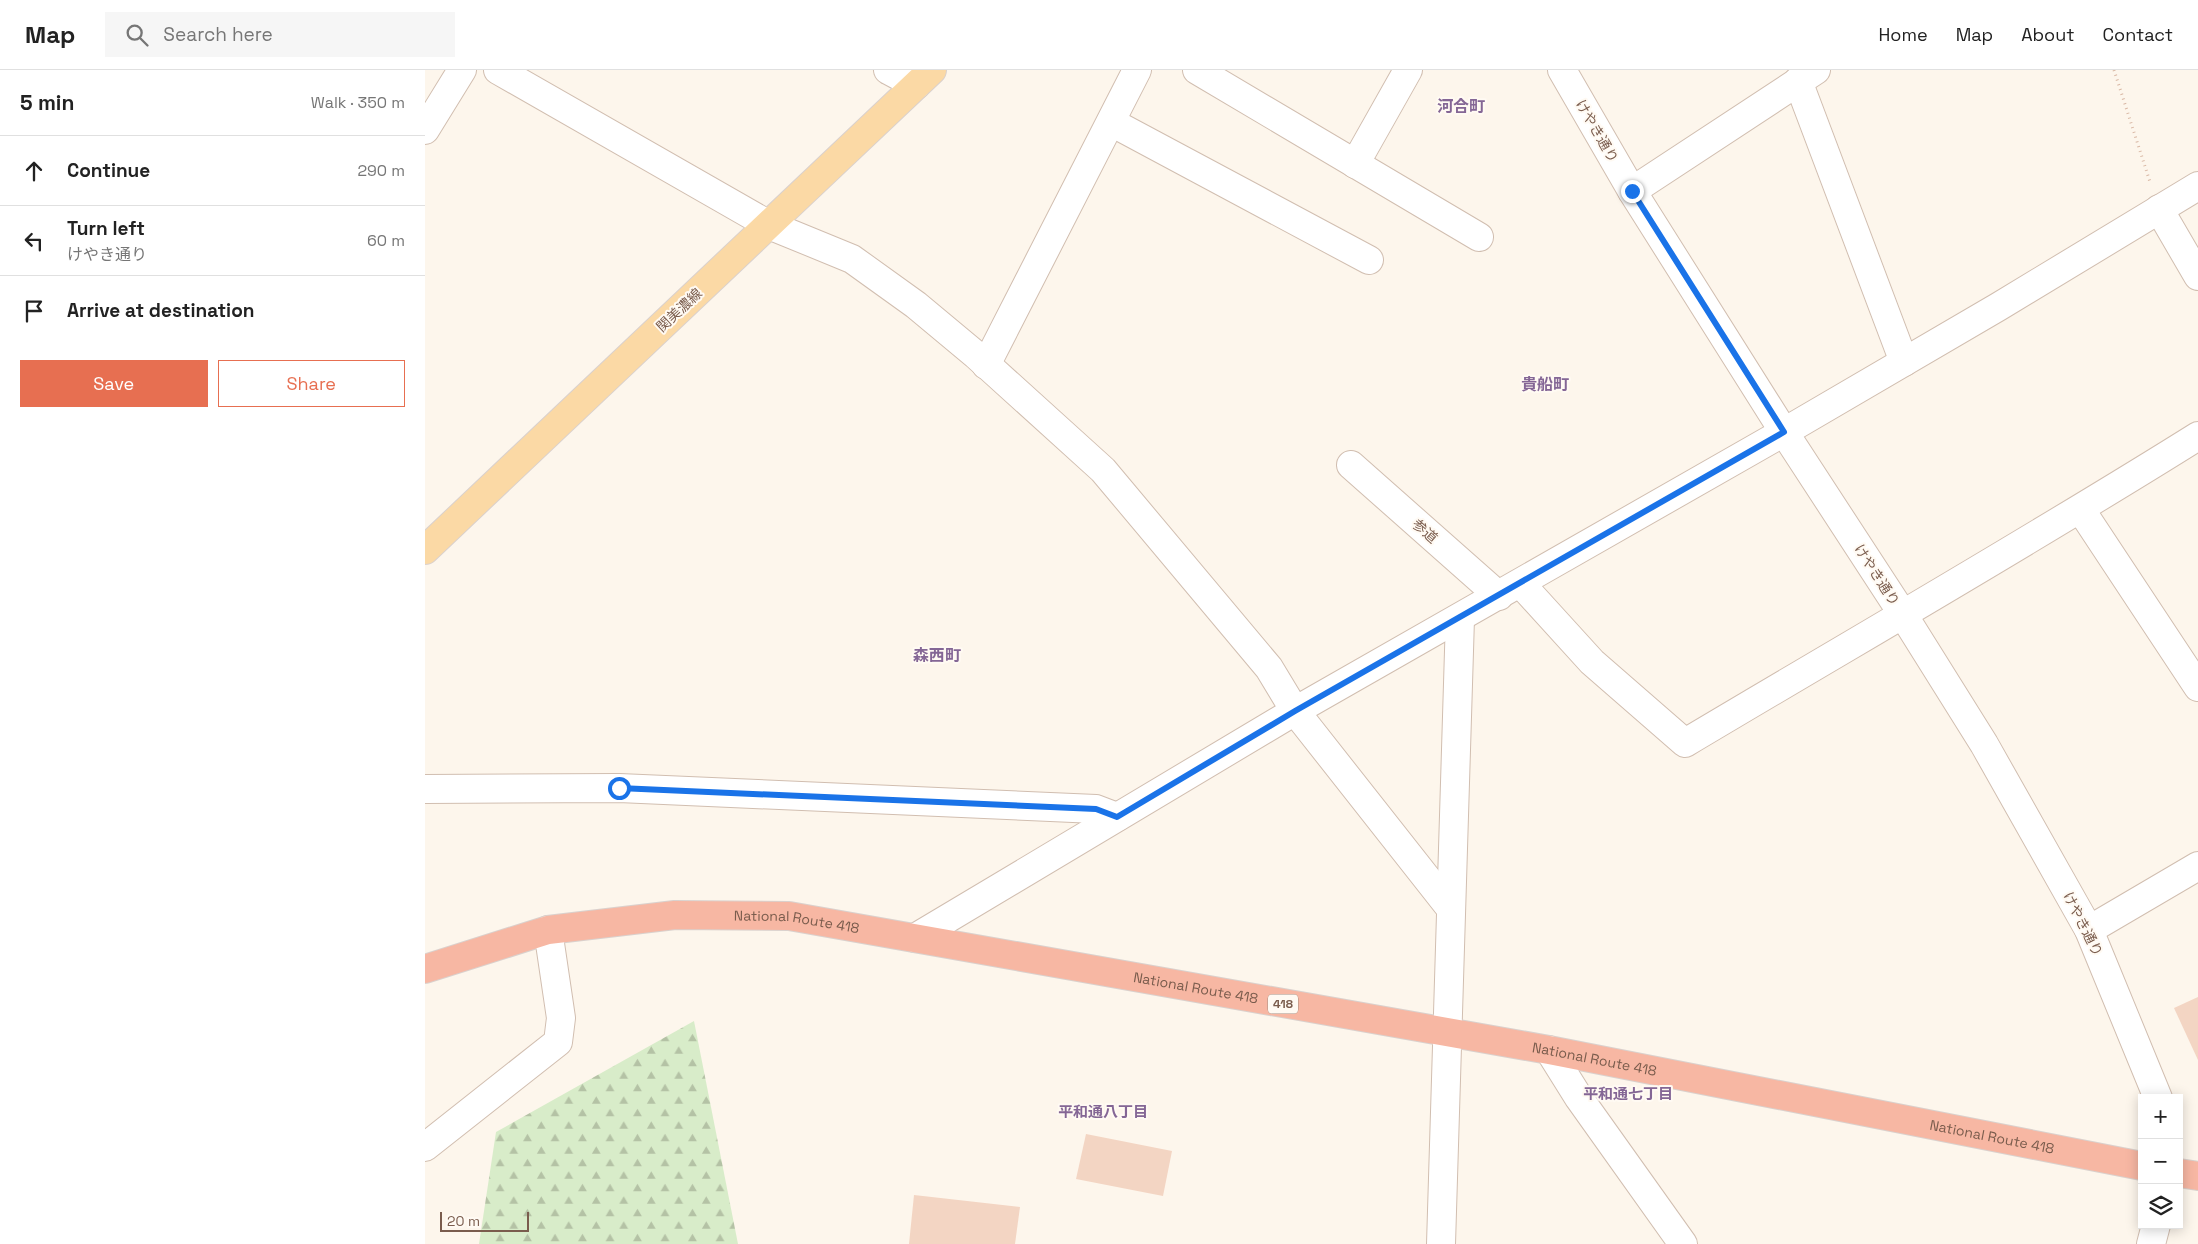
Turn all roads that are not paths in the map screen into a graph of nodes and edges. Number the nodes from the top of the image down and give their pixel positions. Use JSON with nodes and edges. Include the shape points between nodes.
{"nodes":[{"id":1,"x":462,"y":70,"type":"edge"},
{"id":2,"x":498,"y":70,"type":"edge"},
{"id":3,"x":888,"y":70,"type":"edge"},
{"id":4,"x":1137,"y":70,"type":"edge"},
{"id":5,"x":1197,"y":70,"type":"edge"},
{"id":6,"x":1408,"y":70,"type":"edge"},
{"id":7,"x":1562,"y":70,"type":"edge"},
{"id":8,"x":1807,"y":76,"type":"edge"},
{"id":9,"x":924,"y":78,"type":"edge"},
{"id":10,"x":1111,"y":122,"type":"junction"},
{"id":11,"x":425,"y":130,"type":"edge"},
{"id":12,"x":1355,"y":164,"type":"junction"},
{"id":13,"x":2198,"y":186,"type":"edge"},
{"id":14,"x":1632,"y":191,"type":"junction"},
{"id":15,"x":2159,"y":209,"type":"junction"},
{"id":16,"x":769,"y":225,"type":"junction"},
{"id":17,"x":1479,"y":237,"type":"dead end"},
{"id":18,"x":1369,"y":260,"type":"dead end"},
{"id":19,"x":2198,"y":276,"type":"edge"},
{"id":20,"x":1904,"y":362,"type":"junction"},
{"id":21,"x":986,"y":365,"type":"junction"},
{"id":22,"x":1784,"y":432,"type":"junction"},
{"id":23,"x":2198,"y":436,"type":"edge"},
{"id":24,"x":1351,"y":465,"type":"dead end"},
{"id":25,"x":2081,"y":510,"type":"junction"},
{"id":26,"x":425,"y":550,"type":"edge"},
{"id":27,"x":1510,"y":590,"type":"junction"},
{"id":28,"x":1902,"y":613,"type":"junction"},
{"id":29,"x":1460,"y":618,"type":"junction"},
{"id":30,"x":2198,"y":687,"type":"edge"},
{"id":31,"x":1295,"y":711,"type":"junction"},
{"id":32,"x":425,"y":790,"type":"edge"},
{"id":33,"x":1117,"y":817,"type":"junction"},
{"id":34,"x":2192,"y":877,"type":"edge"},
{"id":35,"x":1451,"y":909,"type":"junction"},
{"id":36,"x":548,"y":930,"type":"junction"},
{"id":37,"x":2089,"y":930,"type":"junction"},
{"id":38,"x":915,"y":938,"type":"junction"},
{"id":39,"x":425,"y":969,"type":"edge"},
{"id":40,"x":1447,"y":1034,"type":"junction"},
{"id":41,"x":1549,"y":1050,"type":"junction"},
{"id":42,"x":2157,"y":1094,"type":"edge"},
{"id":43,"x":425,"y":1147,"type":"edge"},
{"id":44,"x":2138,"y":1165,"type":"edge"},
{"id":45,"x":2183,"y":1174,"type":"edge"},
{"id":46,"x":2198,"y":1176,"type":"edge"},
{"id":47,"x":2155,"y":1229,"type":"edge"},
{"id":48,"x":1441,"y":1244,"type":"edge"},
{"id":49,"x":1683,"y":1244,"type":"edge"},
{"id":50,"x":2151,"y":1244,"type":"edge"}],
"edges":[{"from":1,"to":11,"type":"street"},
{"from":2,"to":16,"type":"street"},
{"from":3,"to":9,"type":"street"},
{"from":4,"to":10,"type":"street"},
{"from":5,"to":12,"type":"street"},
{"from":6,"to":12,"type":"street"},
{"from":7,"to":14,"type":"street","name":"けやき通り"},
{"from":8,"to":14,"type":"street"},
{"from":8,"to":20,"type":"street"},
{"from":9,"to":16,"type":"main road","name":"関美濃線"},
{"from":10,"to":18,"type":"street"},
{"from":10,"to":21,"type":"street"},
{"from":12,"to":17,"type":"street"},
{"from":13,"to":15,"type":"street"},
{"from":14,"to":22,"type":"street","name":"けやき通り"},
{"from":15,"to":19,"type":"street"},
{"from":15,"to":20,"type":"street"},
{"from":16,"to":21,"type":"street","via":[[852,259],[915,305]]},
{"from":16,"to":26,"type":"main road","name":"関美濃線"},
{"from":20,"to":22,"type":"street"},
{"from":21,"to":31,"type":"street","via":[[1103,470],[1269,668]]},
{"from":22,"to":27,"type":"street"},
{"from":22,"to":28,"type":"street","name":"けやき通り"},
{"from":23,"to":25,"type":"street"},
{"from":24,"to":27,"type":"street","name":"参道"},
{"from":25,"to":28,"type":"street"},
{"from":25,"to":30,"type":"street"},
{"from":27,"to":28,"type":"street","name":"参道","via":[[1685,743]]},
{"from":27,"to":29,"type":"street"},
{"from":28,"to":37,"type":"street","name":"けやき通り","via":[[1984,744]]},
{"from":29,"to":31,"type":"street"},
{"from":29,"to":35,"type":"street"},
{"from":31,"to":33,"type":"street"},
{"from":31,"to":35,"type":"street"},
{"from":32,"to":33,"type":"street","via":[[619,788],[1096,809]]},
{"from":33,"to":38,"type":"street"},
{"from":34,"to":37,"type":"street"},
{"from":35,"to":40,"type":"street"},
{"from":36,"to":38,"type":"highway","name":"National Route 418","number":"418","via":[[675,915],[789,916]]},
{"from":36,"to":39,"type":"highway","name":"National Route 418","number":"418"},
{"from":36,"to":43,"type":"street","via":[[561,1018],[558,1042]]},
{"from":37,"to":42,"type":"street","name":"けやき通り"},
{"from":38,"to":40,"type":"highway","name":"National Route 418","number":"418"},
{"from":40,"to":41,"type":"highway","name":"National Route 418","number":"418"},
{"from":40,"to":48,"type":"street"},
{"from":41,"to":44,"type":"highway","name":"National Route 418","number":"418"},
{"from":41,"to":49,"type":"street","via":[[1579,1098]]},
{"from":45,"to":46,"type":"highway"},
{"from":47,"to":50,"type":"street"}]}
